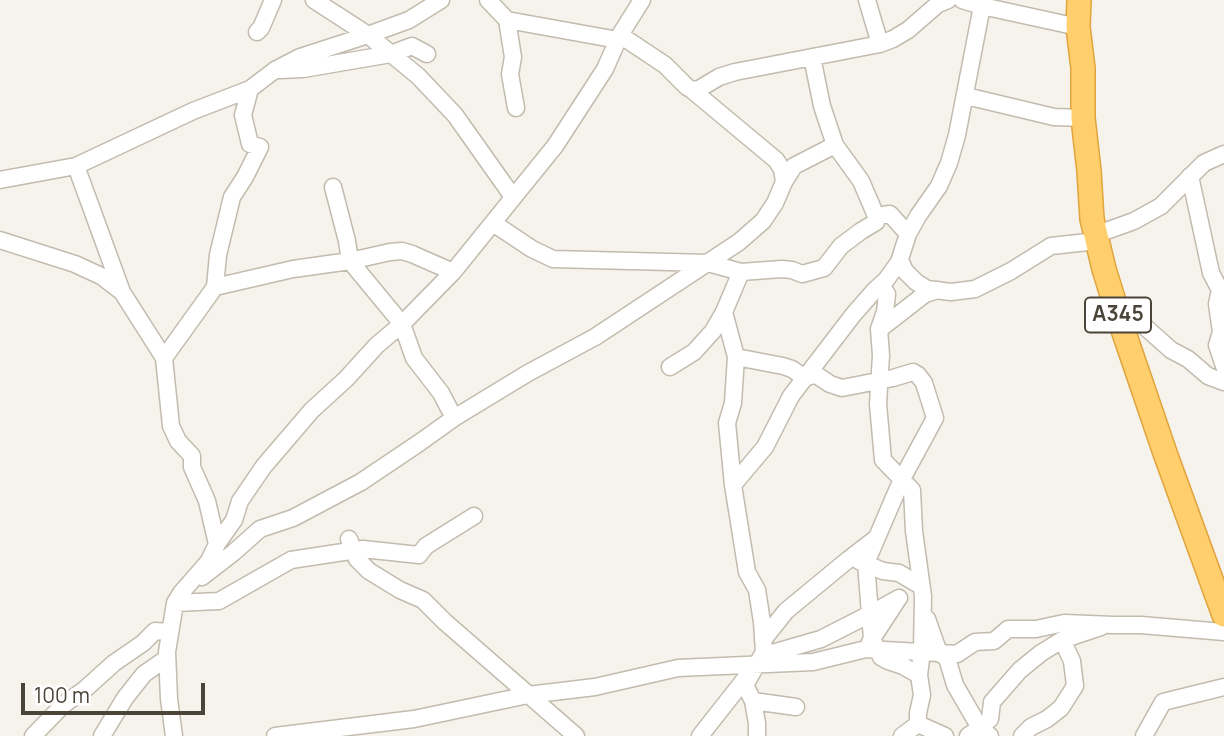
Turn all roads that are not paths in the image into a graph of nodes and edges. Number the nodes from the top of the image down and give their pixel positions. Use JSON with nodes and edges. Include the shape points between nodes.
{"nodes":[{"id":1,"x":273,"y":0,"type":"edge"},
{"id":2,"x":314,"y":0,"type":"edge"},
{"id":3,"x":412,"y":0,"type":"edge"},
{"id":4,"x":441,"y":0,"type":"edge"},
{"id":5,"x":488,"y":0,"type":"edge"},
{"id":6,"x":642,"y":0,"type":"edge"},
{"id":7,"x":867,"y":0,"type":"edge"},
{"id":8,"x":948,"y":0,"type":"edge"},
{"id":9,"x":962,"y":0,"type":"edge"},
{"id":10,"x":1079,"y":0,"type":"edge"},
{"id":11,"x":982,"y":6,"type":"junction"},
{"id":12,"x":409,"y":20,"type":"junction"},
{"id":13,"x":507,"y":20,"type":"junction"},
{"id":14,"x":1078,"y":27,"type":"junction"},
{"id":15,"x":257,"y":32,"type":"dead end"},
{"id":16,"x":368,"y":35,"type":"junction"},
{"id":17,"x":619,"y":37,"type":"junction"},
{"id":18,"x":880,"y":44,"type":"junction"},
{"id":19,"x":391,"y":54,"type":"junction"},
{"id":20,"x":427,"y":54,"type":"dead end"},
{"id":21,"x":812,"y":57,"type":"junction"},
{"id":22,"x":275,"y":70,"type":"junction"},
{"id":23,"x":250,"y":89,"type":"junction"},
{"id":24,"x":692,"y":90,"type":"junction"},
{"id":25,"x":966,"y":96,"type":"junction"},
{"id":26,"x":516,"y":108,"type":"dead end"},
{"id":27,"x":1083,"y":118,"type":"junction"},
{"id":28,"x":835,"y":145,"type":"junction"},
{"id":29,"x":1224,"y":154,"type":"edge"},
{"id":30,"x":76,"y":166,"type":"junction"},
{"id":31,"x":1190,"y":176,"type":"junction"},
{"id":32,"x":0,"y":180,"type":"edge"},
{"id":33,"x":783,"y":183,"type":"junction"},
{"id":34,"x":333,"y":187,"type":"dead end"},
{"id":35,"x":513,"y":197,"type":"junction"},
{"id":36,"x":876,"y":216,"type":"junction"},
{"id":37,"x":494,"y":223,"type":"junction"},
{"id":38,"x":908,"y":234,"type":"junction"},
{"id":39,"x":1096,"y":238,"type":"junction"},
{"id":40,"x":0,"y":240,"type":"edge"},
{"id":41,"x":900,"y":260,"type":"junction"},
{"id":42,"x":350,"y":261,"type":"junction"},
{"id":43,"x":708,"y":263,"type":"junction"},
{"id":44,"x":453,"y":272,"type":"junction"},
{"id":45,"x":741,"y":272,"type":"junction"},
{"id":46,"x":881,"y":285,"type":"junction"},
{"id":47,"x":215,"y":287,"type":"junction"},
{"id":48,"x":938,"y":290,"type":"junction"},
{"id":49,"x":122,"y":292,"type":"junction"},
{"id":50,"x":1113,"y":298,"type":"junction"},
{"id":51,"x":724,"y":312,"type":"junction"},
{"id":52,"x":402,"y":324,"type":"junction"},
{"id":53,"x":879,"y":330,"type":"junction"},
{"id":54,"x":736,"y":357,"type":"junction"},
{"id":55,"x":164,"y":358,"type":"junction"},
{"id":56,"x":1224,"y":366,"type":"edge"},
{"id":57,"x":670,"y":367,"type":"dead end"},
{"id":58,"x":804,"y":378,"type":"junction"},
{"id":59,"x":880,"y":380,"type":"junction"},
{"id":60,"x":1224,"y":382,"type":"edge"},
{"id":61,"x":453,"y":418,"type":"junction"},
{"id":62,"x":902,"y":479,"type":"junction"},
{"id":63,"x":733,"y":485,"type":"junction"},
{"id":64,"x":474,"y":516,"type":"dead end"},
{"id":65,"x":875,"y":539,"type":"junction"},
{"id":66,"x":217,"y":544,"type":"junction"},
{"id":67,"x":352,"y":545,"type":"junction"},
{"id":68,"x":849,"y":558,"type":"junction"},
{"id":69,"x":866,"y":563,"type":"junction"},
{"id":70,"x":922,"y":593,"type":"junction"},
{"id":71,"x":178,"y":598,"type":"junction"},
{"id":72,"x":899,"y":598,"type":"junction"},
{"id":73,"x":870,"y":614,"type":"junction"},
{"id":74,"x":1224,"y":615,"type":"edge"},
{"id":75,"x":1107,"y":625,"type":"junction"},
{"id":76,"x":170,"y":632,"type":"junction"},
{"id":77,"x":1224,"y":632,"type":"edge"},
{"id":78,"x":1062,"y":640,"type":"junction"},
{"id":79,"x":872,"y":646,"type":"junction"},
{"id":80,"x":922,"y":651,"type":"junction"},
{"id":81,"x":939,"y":653,"type":"junction"},
{"id":82,"x":760,"y":654,"type":"junction"},
{"id":83,"x":167,"y":657,"type":"junction"},
{"id":84,"x":919,"y":675,"type":"junction"},
{"id":85,"x":1224,"y":687,"type":"edge"},
{"id":86,"x":736,"y":691,"type":"junction"},
{"id":87,"x":528,"y":695,"type":"junction"},
{"id":88,"x":753,"y":701,"type":"junction"},
{"id":89,"x":796,"y":707,"type":"dead end"},
{"id":90,"x":918,"y":724,"type":"junction"},
{"id":91,"x":980,"y":733,"type":"edge"},
{"id":92,"x":33,"y":736,"type":"edge"},
{"id":93,"x":102,"y":736,"type":"edge"},
{"id":94,"x":173,"y":736,"type":"edge"},
{"id":95,"x":275,"y":736,"type":"edge"},
{"id":96,"x":576,"y":736,"type":"edge"},
{"id":97,"x":700,"y":736,"type":"edge"},
{"id":98,"x":709,"y":736,"type":"edge"},
{"id":99,"x":757,"y":736,"type":"edge"},
{"id":100,"x":902,"y":736,"type":"edge"},
{"id":101,"x":945,"y":736,"type":"edge"},
{"id":102,"x":1022,"y":736,"type":"edge"},
{"id":103,"x":1144,"y":736,"type":"edge"}],
"edges":[{"from":1,"to":15,"type":"street"},
{"from":2,"to":16,"type":"street"},
{"from":3,"to":12,"type":"street"},
{"from":4,"to":12,"type":"street"},
{"from":5,"to":13,"type":"street"},
{"from":6,"to":17,"type":"street"},
{"from":7,"to":18,"type":"street"},
{"from":8,"to":18,"type":"street","via":[[893,40]]},
{"from":9,"to":11,"type":"street"},
{"from":10,"to":14,"type":"highway","number":"A345"},
{"from":11,"to":14,"type":"street"},
{"from":11,"to":25,"type":"street"},
{"from":12,"to":16,"type":"street"},
{"from":13,"to":17,"type":"street"},
{"from":13,"to":26,"type":"street"},
{"from":14,"to":27,"type":"highway","number":"A345"},
{"from":16,"to":19,"type":"street"},
{"from":16,"to":22,"type":"street"},
{"from":17,"to":24,"type":"street","via":[[665,65]]},
{"from":17,"to":35,"type":"street","via":[[586,100]]},
{"from":18,"to":21,"type":"street"},
{"from":19,"to":20,"type":"street","via":[[412,46]]},
{"from":19,"to":22,"type":"street"},
{"from":19,"to":35,"type":"street","via":[[454,115]]},
{"from":21,"to":24,"type":"street","via":[[735,72]]},
{"from":21,"to":28,"type":"street"},
{"from":22,"to":23,"type":"street"},
{"from":23,"to":30,"type":"street"},
{"from":23,"to":47,"type":"street","via":[[243,115],[250,144],[260,147],[232,197]]},
{"from":24,"to":33,"type":"street","via":[[776,160]]},
{"from":25,"to":27,"type":"street","via":[[1054,117]]},
{"from":25,"to":38,"type":"street","via":[[939,186]]},
{"from":27,"to":39,"type":"highway","number":"A345"},
{"from":28,"to":33,"type":"street","via":[[794,166]]},
{"from":28,"to":36,"type":"street","via":[[861,181]]},
{"from":29,"to":31,"type":"street"},
{"from":30,"to":32,"type":"street"},
{"from":30,"to":49,"type":"street"},
{"from":31,"to":39,"type":"street","via":[[1161,206]]},
{"from":31,"to":56,"type":"street","via":[[1211,273],[1220,290],[1217,345]]},
{"from":33,"to":43,"type":"street","via":[[763,221]]},
{"from":34,"to":42,"type":"street"},
{"from":35,"to":37,"type":"street"},
{"from":36,"to":38,"type":"street","via":[[890,214]]},
{"from":36,"to":45,"type":"street","via":[[876,222],[841,246],[824,268],[802,274],[792,270]]},
{"from":37,"to":43,"type":"street","via":[[553,259]]},
{"from":37,"to":44,"type":"street"},
{"from":38,"to":41,"type":"street"},
{"from":39,"to":48,"type":"street","via":[[1051,246],[975,289]]},
{"from":39,"to":50,"type":"highway","number":"A345"},
{"from":40,"to":49,"type":"street","via":[[75,264]]},
{"from":41,"to":46,"type":"street"},
{"from":41,"to":48,"type":"street","via":[[916,282]]},
{"from":42,"to":44,"type":"street","via":[[402,251]]},
{"from":42,"to":47,"type":"street"},
{"from":42,"to":52,"type":"street"},
{"from":43,"to":45,"type":"street"},
{"from":43,"to":61,"type":"street","via":[[595,337]]},
{"from":44,"to":52,"type":"street"},
{"from":45,"to":51,"type":"street"},
{"from":46,"to":53,"type":"street","via":[[887,294]]},
{"from":46,"to":58,"type":"street"},
{"from":47,"to":55,"type":"street"},
{"from":48,"to":53,"type":"street","via":[[925,294]]},
{"from":49,"to":55,"type":"street"},
{"from":50,"to":60,"type":"street","via":[[1171,349]]},
{"from":50,"to":74,"type":"highway","number":"A345"},
{"from":51,"to":54,"type":"street"},
{"from":51,"to":57,"type":"street","via":[[694,352]]},
{"from":52,"to":61,"type":"street","via":[[414,358],[441,393]]},
{"from":52,"to":66,"type":"street","via":[[312,410],[264,466]]},
{"from":53,"to":59,"type":"street"},
{"from":54,"to":58,"type":"street","via":[[783,366]]},
{"from":54,"to":63,"type":"street","via":[[727,423]]},
{"from":55,"to":66,"type":"street","via":[[171,426],[192,456]]},
{"from":58,"to":59,"type":"street","via":[[816,374],[842,388]]},
{"from":58,"to":63,"type":"street","via":[[765,447]]},
{"from":59,"to":62,"type":"street","via":[[883,460]]},
{"from":59,"to":62,"type":"street","via":[[913,372],[918,375],[935,418]]},
{"from":61,"to":71,"type":"street","via":[[361,482],[293,518],[260,529]]},
{"from":62,"to":65,"type":"street"},
{"from":62,"to":70,"type":"street","via":[[912,490]]},
{"from":63,"to":82,"type":"street","via":[[747,572],[757,590]]},
{"from":64,"to":67,"type":"street","via":[[419,555]]},
{"from":65,"to":68,"type":"street"},
{"from":65,"to":69,"type":"street"},
{"from":66,"to":71,"type":"street"},
{"from":67,"to":71,"type":"street","via":[[291,560],[219,601]]},
{"from":67,"to":87,"type":"street","via":[[369,572],[423,600]]},
{"from":68,"to":69,"type":"street"},
{"from":68,"to":82,"type":"street","via":[[786,611]]},
{"from":69,"to":70,"type":"street","via":[[899,573]]},
{"from":69,"to":73,"type":"street"},
{"from":70,"to":72,"type":"street"},
{"from":70,"to":80,"type":"street"},
{"from":70,"to":81,"type":"street"},
{"from":71,"to":76,"type":"street"},
{"from":72,"to":73,"type":"street"},
{"from":72,"to":79,"type":"street"},
{"from":73,"to":79,"type":"street"},
{"from":73,"to":82,"type":"street","via":[[821,639]]},
{"from":75,"to":77,"type":"street"},
{"from":75,"to":78,"type":"street"},
{"from":75,"to":81,"type":"street","via":[[1064,623],[1008,629],[994,641],[975,642],[957,654]]},
{"from":76,"to":83,"type":"street"},
{"from":76,"to":92,"type":"street","via":[[155,631],[63,705]]},
{"from":78,"to":91,"type":"street","via":[[1020,670],[992,702],[990,719]]},
{"from":78,"to":102,"type":"street","via":[[1072,662],[1075,686],[1061,708]]},
{"from":79,"to":80,"type":"street"},
{"from":79,"to":82,"type":"street","via":[[813,662]]},
{"from":79,"to":84,"type":"street","via":[[881,657]]},
{"from":80,"to":81,"type":"street"},
{"from":80,"to":84,"type":"street"},
{"from":81,"to":91,"type":"street","via":[[947,658],[955,685]]},
{"from":82,"to":86,"type":"street"},
{"from":82,"to":87,"type":"street","via":[[596,687]]},
{"from":82,"to":88,"type":"street","via":[[745,685]]},
{"from":83,"to":93,"type":"street","via":[[144,674]]},
{"from":83,"to":94,"type":"street"},
{"from":84,"to":90,"type":"street"},
{"from":85,"to":103,"type":"street","via":[[1163,702]]},
{"from":86,"to":97,"type":"street"},
{"from":86,"to":98,"type":"street"},
{"from":87,"to":95,"type":"street","via":[[414,719]]},
{"from":87,"to":96,"type":"street"},
{"from":88,"to":89,"type":"street"},
{"from":88,"to":99,"type":"street"},
{"from":90,"to":100,"type":"street"},
{"from":90,"to":101,"type":"street"}]}
